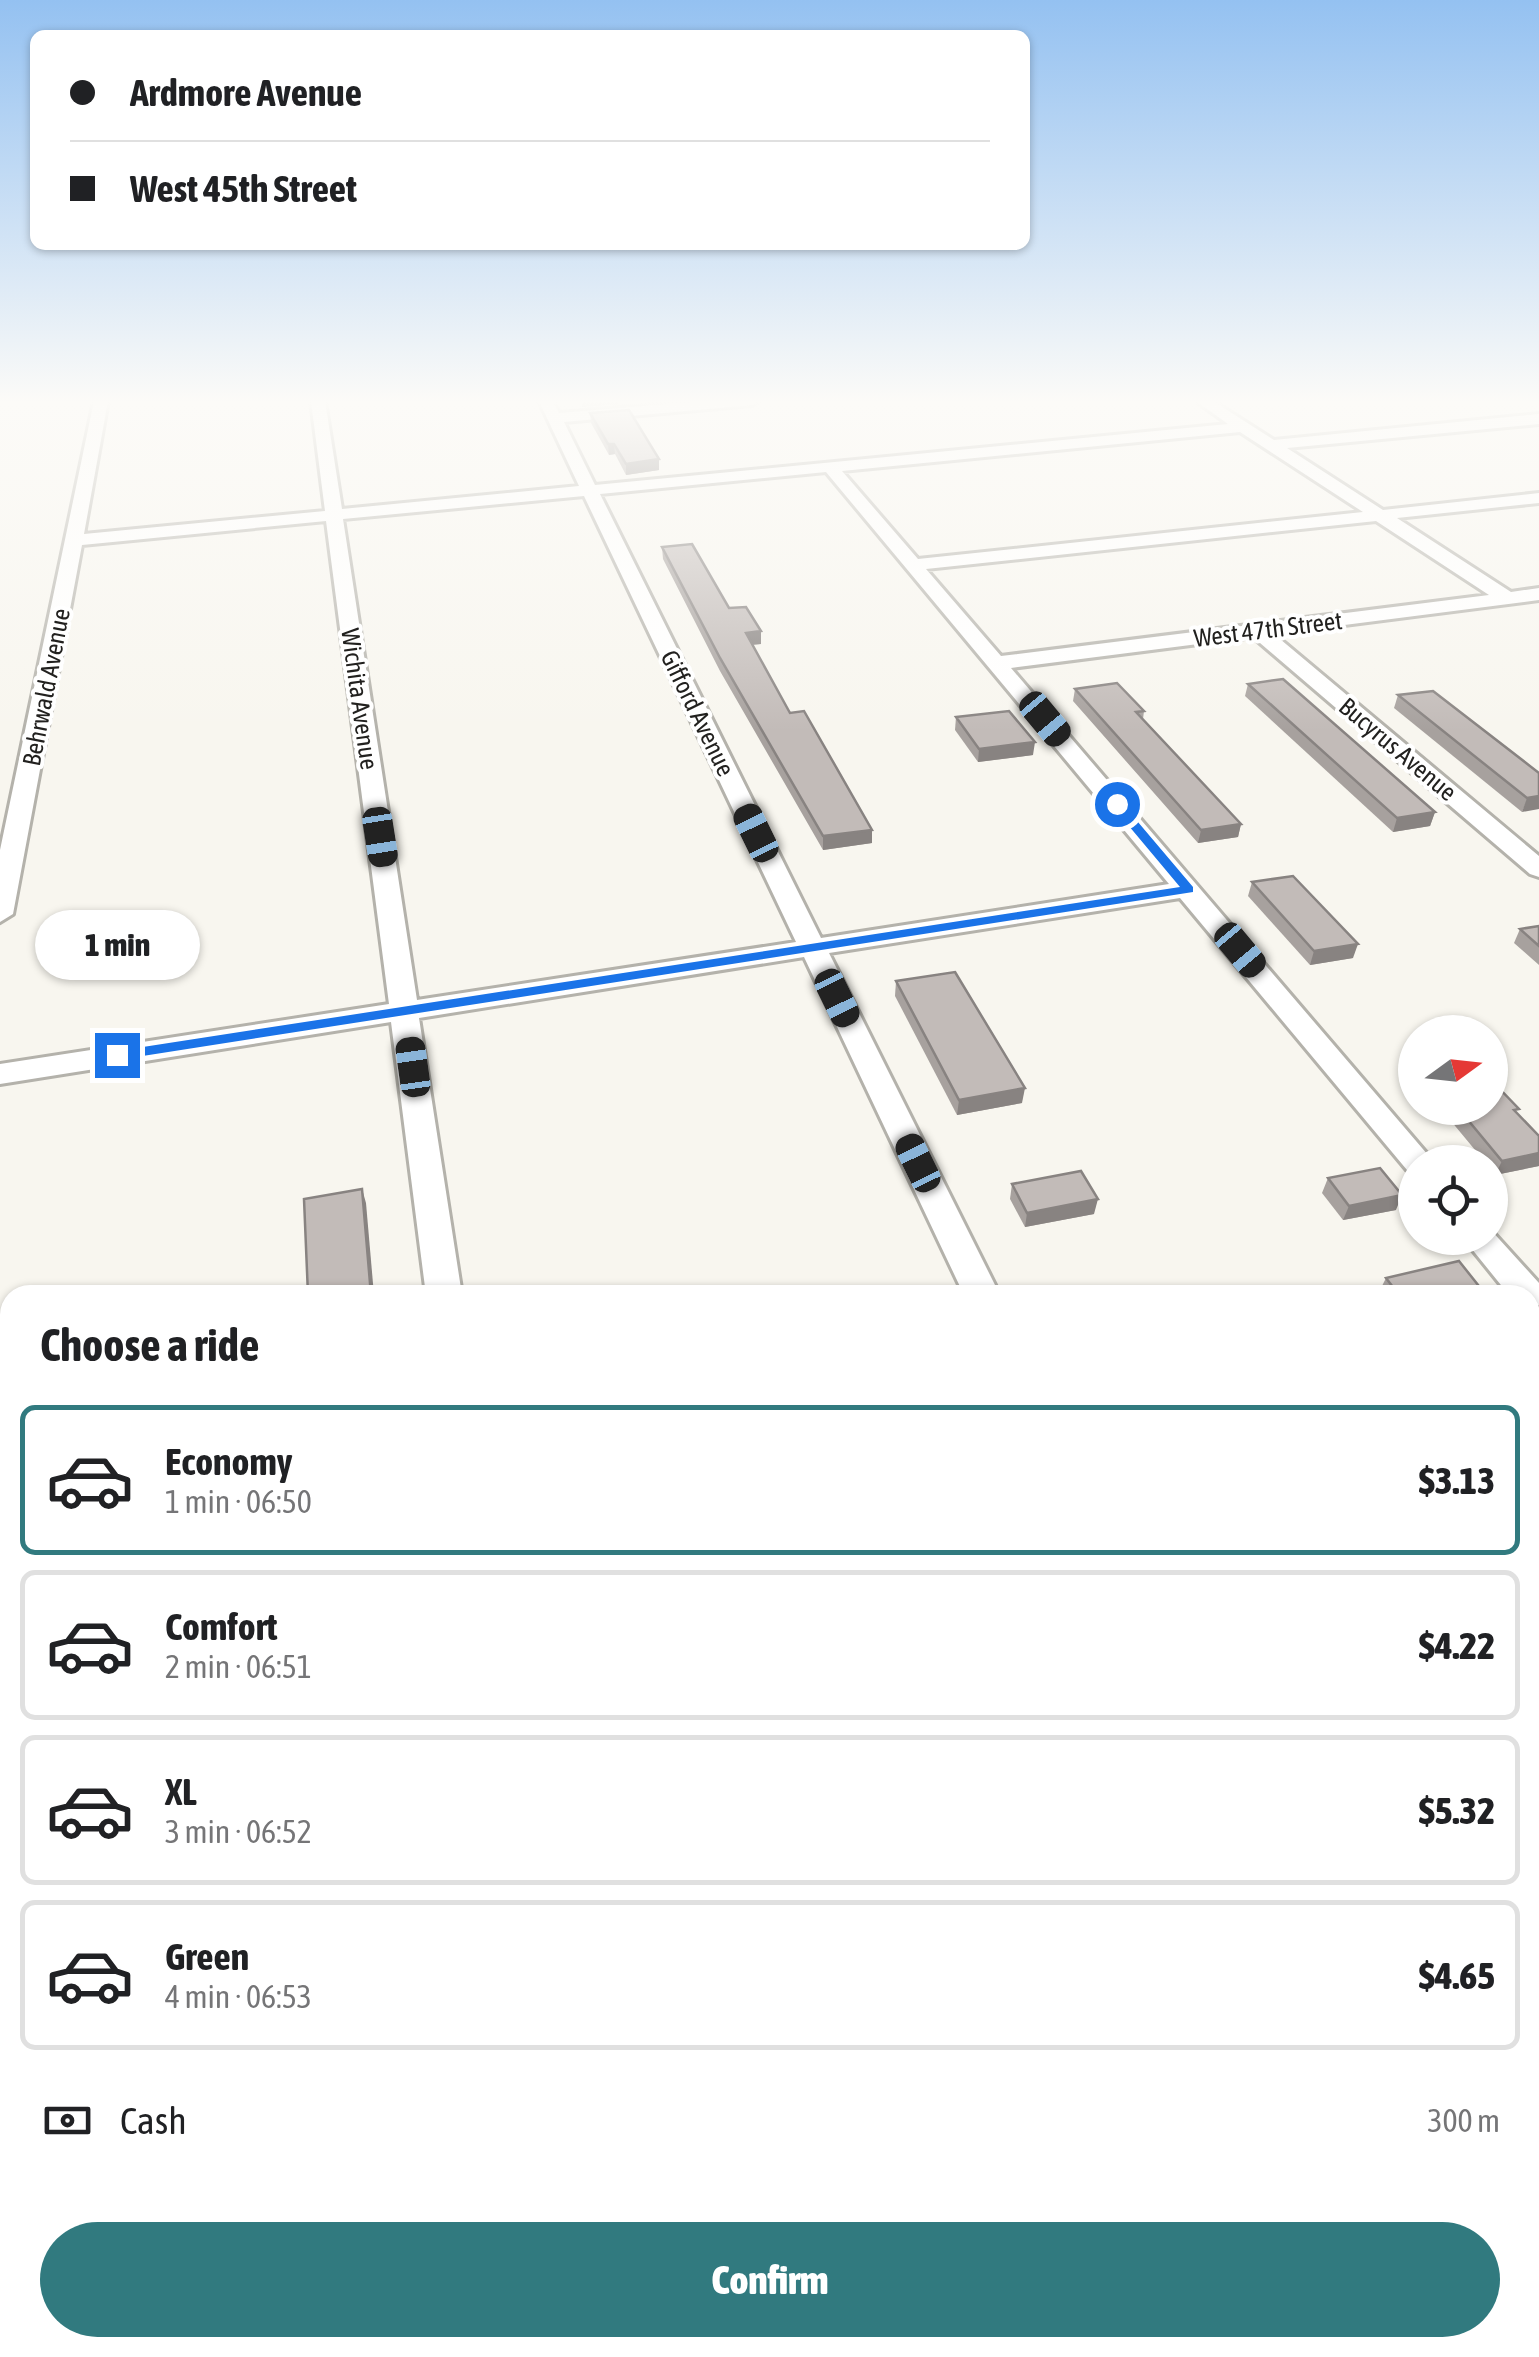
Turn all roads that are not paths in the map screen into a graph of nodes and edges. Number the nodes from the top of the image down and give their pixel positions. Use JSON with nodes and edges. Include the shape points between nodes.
{"nodes":[{"id":1,"x":80,"y":511,"type":"edge"},
{"id":2,"x":332,"y":511,"type":"edge"},
{"id":3,"x":373,"y":511,"type":"edge"},
{"id":4,"x":600,"y":511,"type":"edge"},
{"id":5,"x":868,"y":511,"type":"edge"},
{"id":6,"x":1368,"y":511,"type":"edge"},
{"id":7,"x":1421,"y":511,"type":"edge"},
{"id":8,"x":332,"y":515,"type":"junction"},
{"id":9,"x":1376,"y":516,"type":"junction"},
{"id":10,"x":75,"y":540,"type":"junction"},
{"id":11,"x":914,"y":565,"type":"junction"},
{"id":12,"x":1539,"y":594,"type":"edge"},
{"id":13,"x":1504,"y":598,"type":"junction"},
{"id":14,"x":1539,"y":610,"type":"edge"},
{"id":15,"x":1257,"y":630,"type":"junction"},
{"id":16,"x":998,"y":662,"type":"junction"},
{"id":17,"x":1539,"y":869,"type":"edge"},
{"id":18,"x":1188,"y":889,"type":"junction"},
{"id":19,"x":0,"y":914,"type":"edge"},
{"id":20,"x":812,"y":946,"type":"junction"},
{"id":21,"x":406,"y":1010,"type":"junction"},
{"id":22,"x":0,"y":1074,"type":"edge"},
{"id":23,"x":1404,"y":1145,"type":"edge"},
{"id":24,"x":1494,"y":1255,"type":"edge"},
{"id":25,"x":443,"y":1285,"type":"edge"},
{"id":26,"x":977,"y":1285,"type":"edge"},
{"id":27,"x":1520,"y":1285,"type":"edge"}],
"edges":[{"from":1,"to":10,"type":"street","name":"Behrwald Avenue"},
{"from":2,"to":8,"type":"street","name":"Wichita Avenue"},
{"from":3,"to":8,"type":"street"},
{"from":4,"to":20,"type":"street","name":"Gifford Avenue"},
{"from":5,"to":11,"type":"street"},
{"from":6,"to":9,"type":"street"},
{"from":7,"to":9,"type":"street"},
{"from":8,"to":10,"type":"street"},
{"from":8,"to":21,"type":"street","name":"Wichita Avenue"},
{"from":9,"to":11,"type":"street"},
{"from":9,"to":13,"type":"street"},
{"from":10,"to":19,"type":"street","name":"Behrwald Avenue"},
{"from":11,"to":16,"type":"street"},
{"from":12,"to":13,"type":"street","name":"West 47th Street"},
{"from":13,"to":14,"type":"street"},
{"from":13,"to":15,"type":"street","name":"West 47th Street"},
{"from":15,"to":16,"type":"street","name":"West 47th Street"},
{"from":15,"to":17,"type":"street","name":"Bucyrus Avenue"},
{"from":16,"to":18,"type":"street"},
{"from":18,"to":20,"type":"street"},
{"from":18,"to":23,"type":"street"},
{"from":20,"to":21,"type":"street"},
{"from":20,"to":26,"type":"street","name":"Gifford Avenue"},
{"from":21,"to":22,"type":"street"},
{"from":21,"to":25,"type":"street","name":"Wichita Avenue"},
{"from":24,"to":27,"type":"street"}]}
